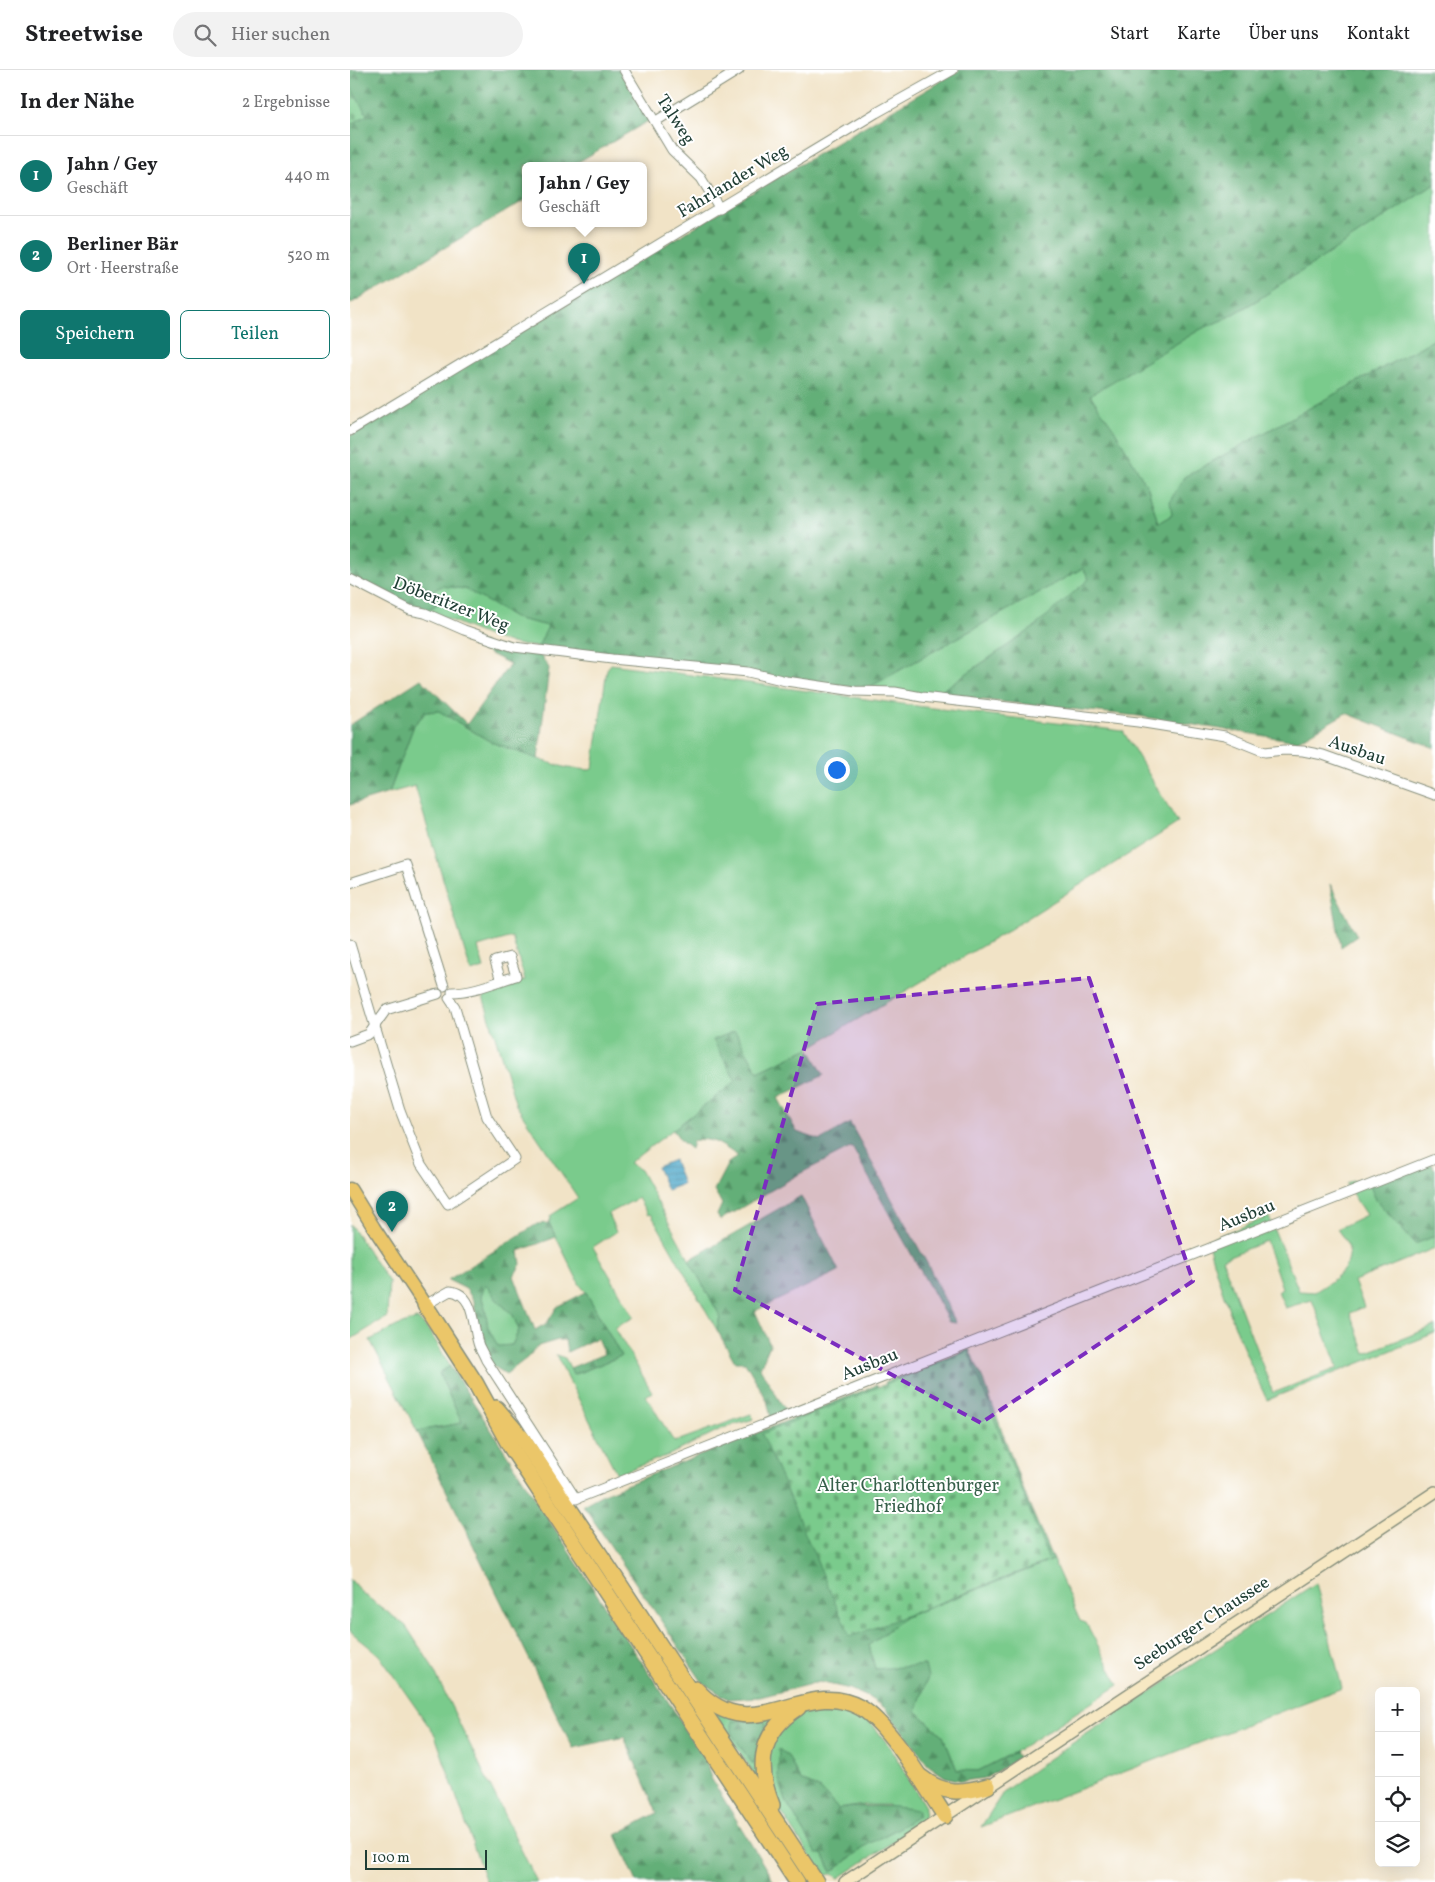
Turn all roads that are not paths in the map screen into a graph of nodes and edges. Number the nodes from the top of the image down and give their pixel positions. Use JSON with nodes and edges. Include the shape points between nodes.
{"nodes":[{"id":1,"x":624,"y":70,"type":"edge"},
{"id":2,"x":739,"y":70,"type":"edge"},
{"id":3,"x":954,"y":70,"type":"edge"},
{"id":4,"x":656,"y":121,"type":"junction"},
{"id":5,"x":720,"y":209,"type":"junction"},
{"id":6,"x":350,"y":432,"type":"edge"},
{"id":7,"x":350,"y":579,"type":"edge"},
{"id":8,"x":1265,"y":752,"type":"joint"},
{"id":9,"x":1435,"y":794,"type":"edge"},
{"id":10,"x":350,"y":883,"type":"edge"},
{"id":11,"x":350,"y":944,"type":"edge"},
{"id":12,"x":501,"y":981,"type":"dead end"},
{"id":13,"x":444,"y":986,"type":"junction"},
{"id":14,"x":438,"y":994,"type":"junction"},
{"id":15,"x":451,"y":995,"type":"junction"},
{"id":16,"x":375,"y":1027,"type":"junction"},
{"id":17,"x":350,"y":1041,"type":"edge"},
{"id":18,"x":1435,"y":1159,"type":"edge"},
{"id":19,"x":350,"y":1189,"type":"edge"},
{"id":20,"x":425,"y":1305,"type":"junction"},
{"id":21,"x":476,"y":1384,"type":"junction"},
{"id":22,"x":1435,"y":1492,"type":"edge"},
{"id":23,"x":661,"y":1648,"type":"junction"},
{"id":24,"x":806,"y":1703,"type":"junction"},
{"id":25,"x":914,"y":1770,"type":"junction"},
{"id":26,"x":988,"y":1786,"type":"junction"},
{"id":27,"x":945,"y":1816,"type":"junction"},
{"id":28,"x":792,"y":1847,"type":"junction"},
{"id":29,"x":813,"y":1879,"type":"edge"},
{"id":30,"x":797,"y":1882,"type":"edge"},
{"id":31,"x":845,"y":1882,"type":"edge"}],
"edges":[{"from":1,"to":4,"type":"street","name":"Talweg"},
{"from":2,"to":4,"type":"street"},
{"from":3,"to":5,"type":"street","name":"Fahrlander Weg","via":[[876,113]]},
{"from":4,"to":5,"type":"street","name":"Talweg","via":[[672,150],[701,178]]},
{"from":5,"to":6,"type":"street","name":"Fahrlander Weg"},
{"from":7,"to":8,"type":"street","name":"Döberitzer Weg","via":[[410,610],[426,613],[514,647],[748,672],[855,691],[895,692],[922,698],[1138,722],[1225,736]]},
{"from":8,"to":9,"type":"street","name":"Ausbau","via":[[1304,751],[1323,755]]},
{"from":10,"to":13,"type":"street","via":[[406,866]]},
{"from":11,"to":16,"type":"street"},
{"from":12,"to":15,"type":"street"},
{"from":13,"to":14,"type":"street"},
{"from":13,"to":15,"type":"street","via":[[449,987]]},
{"from":14,"to":15,"type":"street","via":[[442,999]]},
{"from":14,"to":16,"type":"street","via":[[386,1010]]},
{"from":15,"to":16,"type":"street","via":[[488,1117],[515,1159],[448,1204],[421,1164],[400,1110]]},
{"from":16,"to":17,"type":"street","via":[[365,1036]]},
{"from":18,"to":20,"type":"street","name":"Ausbau","via":[[576,1499],[486,1360],[466,1298],[450,1291]]},
{"from":19,"to":20,"type":"main road"},
{"from":20,"to":21,"type":"highway"},
{"from":21,"to":23,"type":"highway","via":[[522,1438]]},
{"from":21,"to":30,"type":"highway","via":[[510,1446]]},
{"from":22,"to":26,"type":"main road","name":"Seeburger Chaussee"},
{"from":23,"to":24,"type":"highway","via":[[702,1696],[727,1711],[754,1715]]},
{"from":23,"to":28,"type":"highway"},
{"from":24,"to":25,"type":"highway","via":[[826,1699],[861,1708],[883,1727]]},
{"from":24,"to":28,"type":"highway","via":[[783,1720],[771,1734],[762,1768],[768,1796]]},
{"from":25,"to":26,"type":"highway","via":[[930,1784],[952,1791],[966,1792]]},
{"from":25,"to":27,"type":"highway"},
{"from":26,"to":27,"type":"main road","name":"Seeburger Chaussee"},
{"from":27,"to":31,"type":"main road","name":"Seeburger Chaussee"},
{"from":28,"to":29,"type":"highway"}]}
